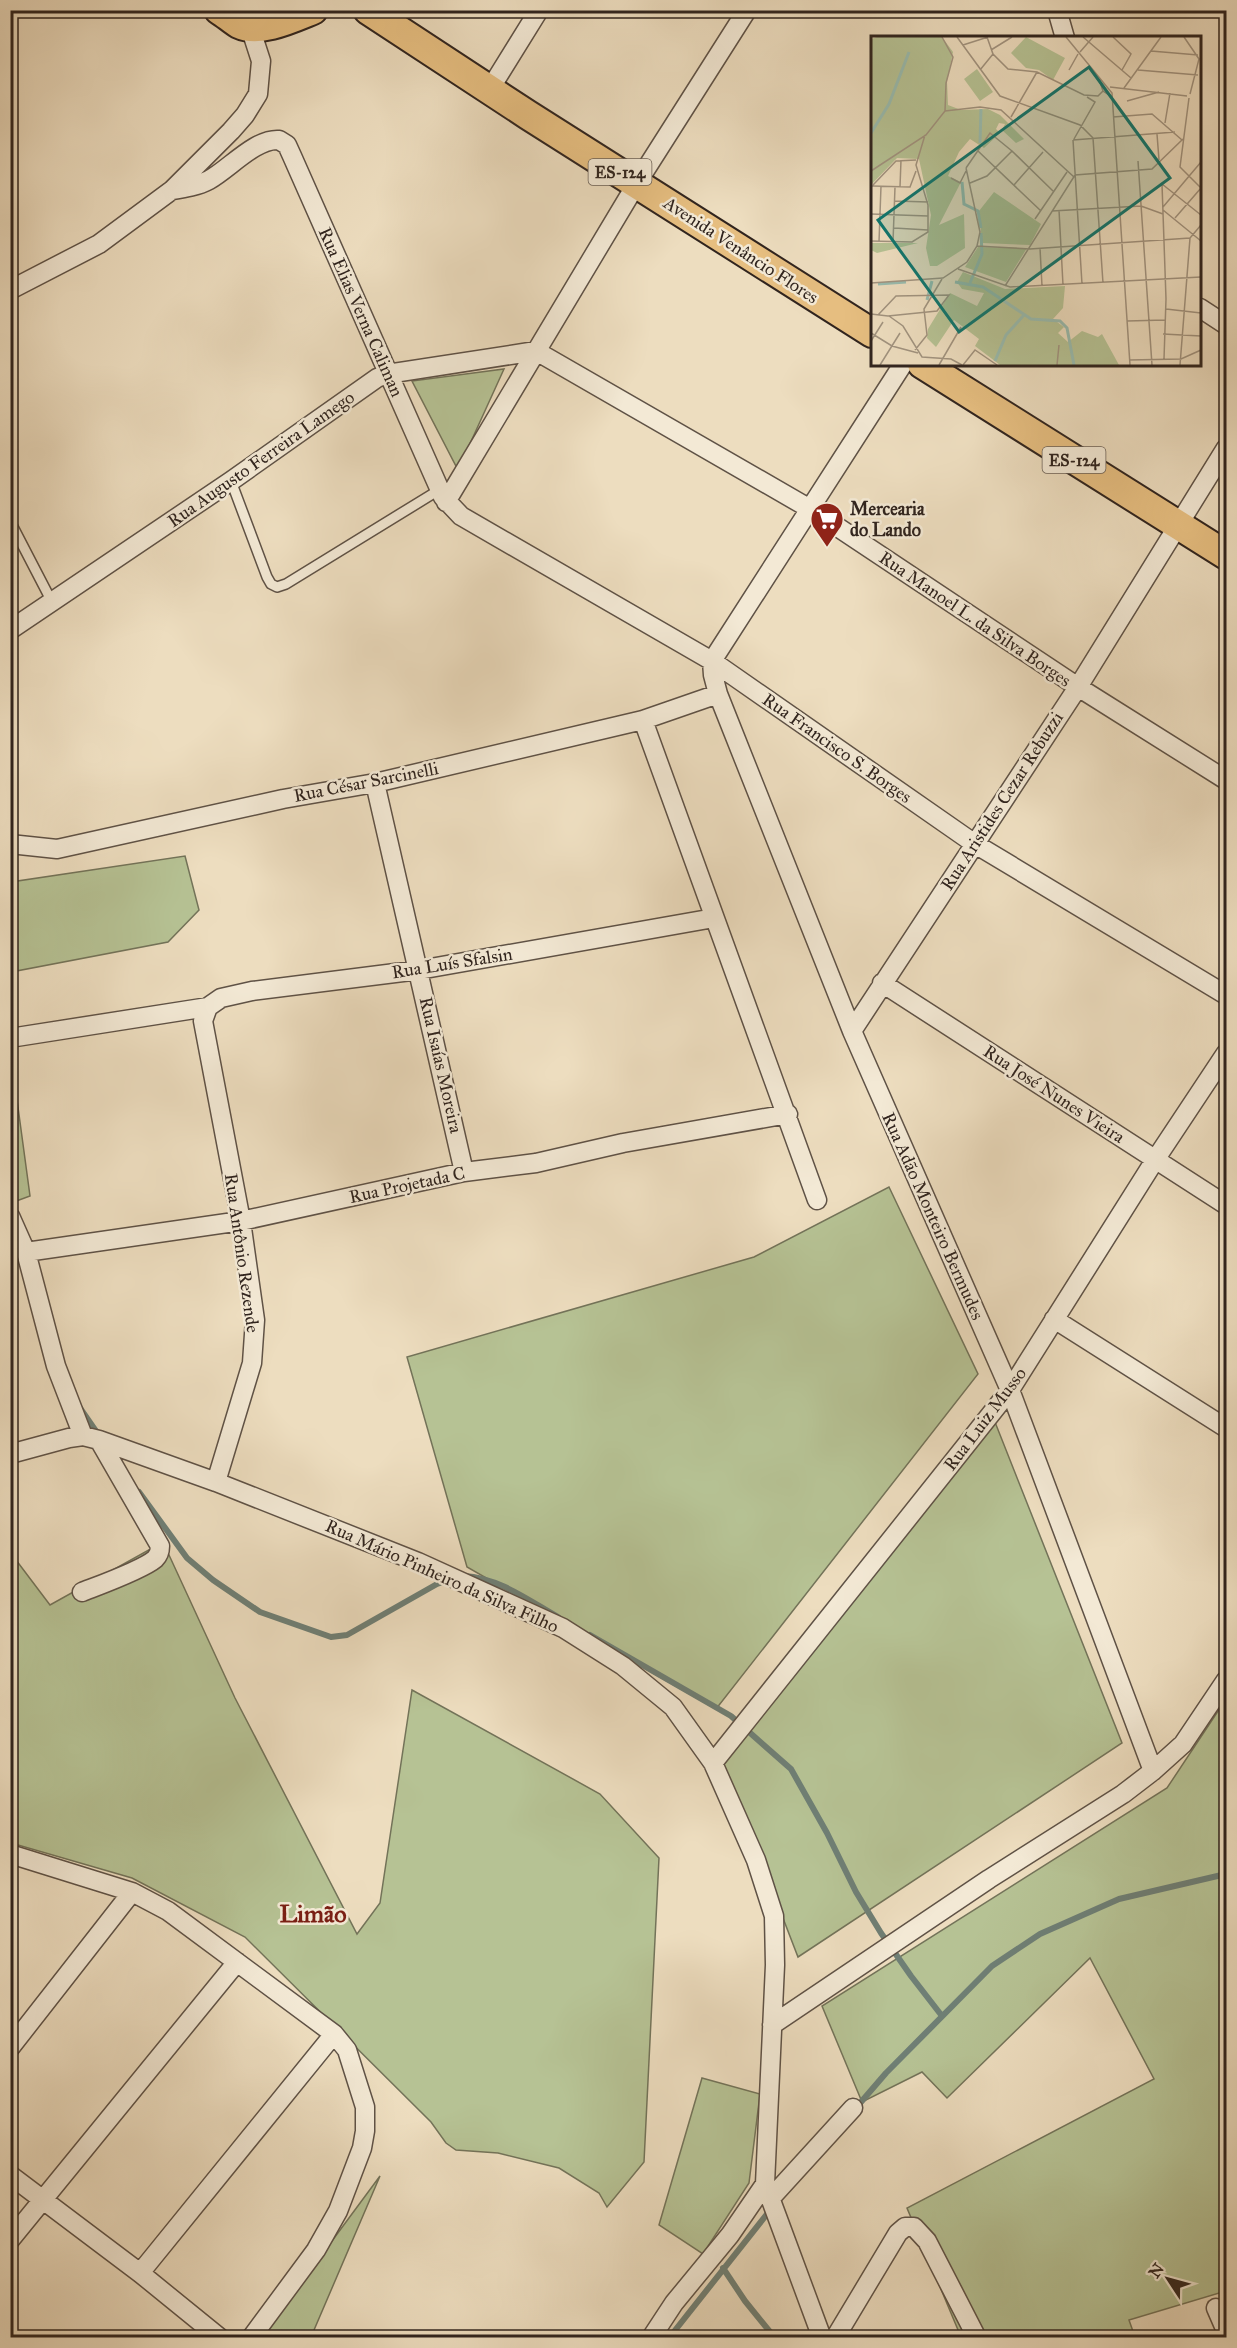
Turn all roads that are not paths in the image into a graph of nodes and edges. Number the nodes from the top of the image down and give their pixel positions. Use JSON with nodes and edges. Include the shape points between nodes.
{"nodes":[{"id":1,"x":313,"y":10,"type":"edge"},
{"id":2,"x":368,"y":10,"type":"edge"},
{"id":3,"x":539,"y":10,"type":"edge"},
{"id":4,"x":747,"y":10,"type":"edge"},
{"id":5,"x":1057,"y":10,"type":"edge"},
{"id":6,"x":244,"y":16,"type":"edge"},
{"id":7,"x":1064,"y":36,"type":"edge"},
{"id":8,"x":490,"y":89,"type":"junction"},
{"id":9,"x":637,"y":183,"type":"junction"},
{"id":10,"x":172,"y":190,"type":"junction"},
{"id":11,"x":10,"y":290,"type":"edge"},
{"id":12,"x":1201,"y":309,"type":"edge"},
{"id":13,"x":1227,"y":325,"type":"edge"},
{"id":14,"x":871,"y":332,"type":"edge"},
{"id":15,"x":536,"y":351,"type":"junction"},
{"id":16,"x":902,"y":366,"type":"edge"},
{"id":17,"x":925,"y":366,"type":"edge"},
{"id":18,"x":387,"y":374,"type":"junction"},
{"id":19,"x":1227,"y":448,"type":"edge"},
{"id":20,"x":231,"y":481,"type":"junction"},
{"id":21,"x":443,"y":496,"type":"junction"},
{"id":22,"x":812,"y":510,"type":"junction"},
{"id":23,"x":10,"y":521,"type":"edge"},
{"id":24,"x":1177,"y":526,"type":"junction"},
{"id":25,"x":1227,"y":555,"type":"edge"},
{"id":26,"x":52,"y":602,"type":"junction"},
{"id":27,"x":10,"y":630,"type":"edge"},
{"id":28,"x":712,"y":661,"type":"junction"},
{"id":29,"x":1078,"y":687,"type":"junction"},
{"id":30,"x":718,"y":694,"type":"junction"},
{"id":31,"x":643,"y":720,"type":"junction"},
{"id":32,"x":1227,"y":780,"type":"edge"},
{"id":33,"x":375,"y":783,"type":"junction"},
{"id":34,"x":10,"y":844,"type":"edge"},
{"id":35,"x":975,"y":844,"type":"junction"},
{"id":36,"x":714,"y":918,"type":"junction"},
{"id":37,"x":419,"y":970,"type":"junction"},
{"id":38,"x":882,"y":983,"type":"junction"},
{"id":39,"x":1227,"y":995,"type":"edge"},
{"id":40,"x":205,"y":1014,"type":"junction"},
{"id":41,"x":852,"y":1031,"type":"junction"},
{"id":42,"x":10,"y":1038,"type":"edge"},
{"id":43,"x":1227,"y":1053,"type":"edge"},
{"id":44,"x":788,"y":1114,"type":"junction"},
{"id":45,"x":1155,"y":1160,"type":"junction"},
{"id":46,"x":464,"y":1172,"type":"junction"},
{"id":47,"x":817,"y":1200,"type":"dead end"},
{"id":48,"x":1227,"y":1205,"type":"edge"},
{"id":49,"x":241,"y":1221,"type":"junction"},
{"id":50,"x":13,"y":1222,"type":"edge"},
{"id":51,"x":26,"y":1252,"type":"junction"},
{"id":52,"x":1054,"y":1319,"type":"junction"},
{"id":53,"x":1010,"y":1390,"type":"junction"},
{"id":54,"x":1227,"y":1428,"type":"edge"},
{"id":55,"x":91,"y":1438,"type":"junction"},
{"id":56,"x":10,"y":1454,"type":"edge"},
{"id":57,"x":216,"y":1482,"type":"junction"},
{"id":58,"x":82,"y":1592,"type":"dead end"},
{"id":59,"x":1227,"y":1680,"type":"edge"},
{"id":60,"x":713,"y":1763,"type":"junction"},
{"id":61,"x":1154,"y":1771,"type":"junction"},
{"id":62,"x":10,"y":1854,"type":"edge"},
{"id":63,"x":132,"y":1892,"type":"junction"},
{"id":64,"x":237,"y":1962,"type":"junction"},
{"id":65,"x":772,"y":2025,"type":"junction"},
{"id":66,"x":334,"y":2034,"type":"junction"},
{"id":67,"x":10,"y":2048,"type":"edge"},
{"id":68,"x":853,"y":2108,"type":"dead end"},
{"id":69,"x":10,"y":2175,"type":"edge"},
{"id":70,"x":768,"y":2191,"type":"junction"},
{"id":71,"x":43,"y":2201,"type":"junction"},
{"id":72,"x":10,"y":2240,"type":"edge"},
{"id":73,"x":140,"y":2273,"type":"junction"},
{"id":74,"x":1216,"y":2308,"type":"dead end"},
{"id":75,"x":1227,"y":2331,"type":"edge"},
{"id":76,"x":220,"y":2337,"type":"edge"},
{"id":77,"x":251,"y":2337,"type":"edge"},
{"id":78,"x":651,"y":2337,"type":"edge"},
{"id":79,"x":822,"y":2337,"type":"edge"},
{"id":80,"x":835,"y":2337,"type":"edge"},
{"id":81,"x":977,"y":2337,"type":"edge"}],
"edges":[{"from":1,"to":6,"type":"main road"},
{"from":2,"to":8,"type":"main road","name":"Avenida Venâncio Flores","number":"ES-124"},
{"from":3,"to":8,"type":"street"},
{"from":4,"to":9,"type":"street"},
{"from":5,"to":7,"type":"street"},
{"from":6,"to":10,"type":"street","via":[[261,61],[258,94],[231,131]]},
{"from":8,"to":9,"type":"main road","name":"Avenida Venâncio Flores","number":"ES-124"},
{"from":9,"to":14,"type":"main road","name":"Avenida Venâncio Flores","number":"ES-124"},
{"from":9,"to":15,"type":"street"},
{"from":10,"to":11,"type":"street","via":[[99,244]]},
{"from":10,"to":18,"type":"street","name":"Rua Elias Verna Caliman","via":[[210,180],[263,143],[279,140],[286,145]]},
{"from":12,"to":13,"type":"street"},
{"from":15,"to":18,"type":"street","name":"Rua Augusto Ferreira Lamego"},
{"from":15,"to":21,"type":"street"},
{"from":15,"to":22,"type":"street","name":"Rua Manoel L. da Silva Borges"},
{"from":16,"to":22,"type":"street"},
{"from":17,"to":24,"type":"main road","number":"ES-124"},
{"from":18,"to":20,"type":"street","name":"Rua Augusto Ferreira Lamego"},
{"from":18,"to":21,"type":"street","name":"Rua Elias Verna Caliman"},
{"from":19,"to":24,"type":"street","name":"Rua Aristides Cezar Rebuzzi"},
{"from":20,"to":21,"type":"lane","via":[[267,577],[277,587]]},
{"from":20,"to":26,"type":"street","name":"Rua Augusto Ferreira Lamego"},
{"from":21,"to":28,"type":"street","name":"Rua Francisco S. Borges","via":[[461,516]]},
{"from":22,"to":28,"type":"street"},
{"from":22,"to":29,"type":"street","name":"Rua Manoel L. da Silva Borges"},
{"from":23,"to":26,"type":"lane"},
{"from":24,"to":25,"type":"main road","number":"ES-124"},
{"from":24,"to":29,"type":"street","name":"Rua Aristides Cezar Rebuzzi"},
{"from":26,"to":27,"type":"street","name":"Rua Augusto Ferreira Lamego"},
{"from":28,"to":30,"type":"street","name":"Rua Adão Monteiro Bermudes"},
{"from":28,"to":35,"type":"street","name":"Rua Francisco S. Borges"},
{"from":29,"to":32,"type":"street","name":"Rua Manoel L. da Silva Borges"},
{"from":29,"to":35,"type":"street","name":"Rua Aristides Cezar Rebuzzi"},
{"from":30,"to":31,"type":"street","name":"Rua César Sarcinelli"},
{"from":30,"to":41,"type":"street","name":"Rua Adão Monteiro Bermudes"},
{"from":31,"to":33,"type":"street","name":"Rua César Sarcinelli"},
{"from":31,"to":36,"type":"street"},
{"from":33,"to":34,"type":"street","name":"Rua César Sarcinelli","via":[[283,799],[57,849]]},
{"from":33,"to":37,"type":"street","name":"Rua Isaías Moreira"},
{"from":35,"to":38,"type":"street","name":"Rua Aristides Cezar Rebuzzi"},
{"from":35,"to":39,"type":"street","name":"Rua Francisco S. Borges"},
{"from":36,"to":37,"type":"street","name":"Rua Luís Sfalsin"},
{"from":36,"to":44,"type":"street"},
{"from":37,"to":40,"type":"street","name":"Rua Luís Sfalsin","via":[[252,991],[221,998]]},
{"from":37,"to":46,"type":"street","name":"Rua Isaías Moreira"},
{"from":38,"to":41,"type":"street","name":"Rua Aristides Cezar Rebuzzi"},
{"from":38,"to":45,"type":"street","name":"Rua José Nunes Vieira"},
{"from":40,"to":42,"type":"street","name":"Rua Luís Sfalsin"},
{"from":40,"to":49,"type":"street","name":"Rua Antônio Rezende"},
{"from":41,"to":53,"type":"street","name":"Rua Adão Monteiro Bermudes"},
{"from":43,"to":45,"type":"street","name":"Rua Luiz Musso"},
{"from":44,"to":46,"type":"street","name":"Rua Projetada C","via":[[623,1143],[536,1163]]},
{"from":44,"to":47,"type":"street"},
{"from":45,"to":48,"type":"street","name":"Rua José Nunes Vieira"},
{"from":45,"to":52,"type":"street","name":"Rua Luiz Musso"},
{"from":46,"to":49,"type":"street","name":"Rua Projetada C"},
{"from":49,"to":51,"type":"street","name":"Rua Projetada C"},
{"from":49,"to":57,"type":"street","name":"Rua Antônio Rezende","via":[[255,1342]]},
{"from":50,"to":51,"type":"street"},
{"from":51,"to":55,"type":"street","via":[[56,1366]]},
{"from":52,"to":53,"type":"street","name":"Rua Luiz Musso"},
{"from":52,"to":54,"type":"street"},
{"from":53,"to":60,"type":"street","name":"Rua Luiz Musso"},
{"from":53,"to":61,"type":"street","name":"Rua Adão Monteiro Bermudes"},
{"from":55,"to":56,"type":"street"},
{"from":55,"to":57,"type":"street","name":"Rua Mário Pinheiro da Silva Filho"},
{"from":55,"to":58,"type":"street","via":[[160,1546],[160,1553],[156,1559]]},
{"from":57,"to":60,"type":"street","name":"Rua Mário Pinheiro da Silva Filho","via":[[418,1562],[563,1628],[623,1666],[674,1707]]},
{"from":59,"to":61,"type":"street","via":[[1183,1744]]},
{"from":60,"to":65,"type":"street","name":"Rua Mário Pinheiro da Silva Filho","via":[[756,1860],[774,1916]]},
{"from":61,"to":65,"type":"street"},
{"from":62,"to":63,"type":"street"},
{"from":63,"to":64,"type":"street","via":[[168,1911]]},
{"from":63,"to":67,"type":"street"},
{"from":64,"to":66,"type":"street"},
{"from":64,"to":71,"type":"street"},
{"from":65,"to":70,"type":"street","name":"Rua Mário Pinheiro da Silva Filho"},
{"from":66,"to":73,"type":"street"},
{"from":66,"to":77,"type":"street","via":[[347,2050],[365,2107],[362,2148],[338,2211],[315,2250]]},
{"from":68,"to":70,"type":"street"},
{"from":69,"to":71,"type":"street"},
{"from":70,"to":78,"type":"street","via":[[674,2303]]},
{"from":70,"to":79,"type":"street"},
{"from":71,"to":72,"type":"street"},
{"from":71,"to":73,"type":"street"},
{"from":73,"to":76,"type":"street"},
{"from":74,"to":75,"type":"street"},
{"from":80,"to":81,"type":"street","via":[[905,2226],[914,2227],[927,2241]]}]}
